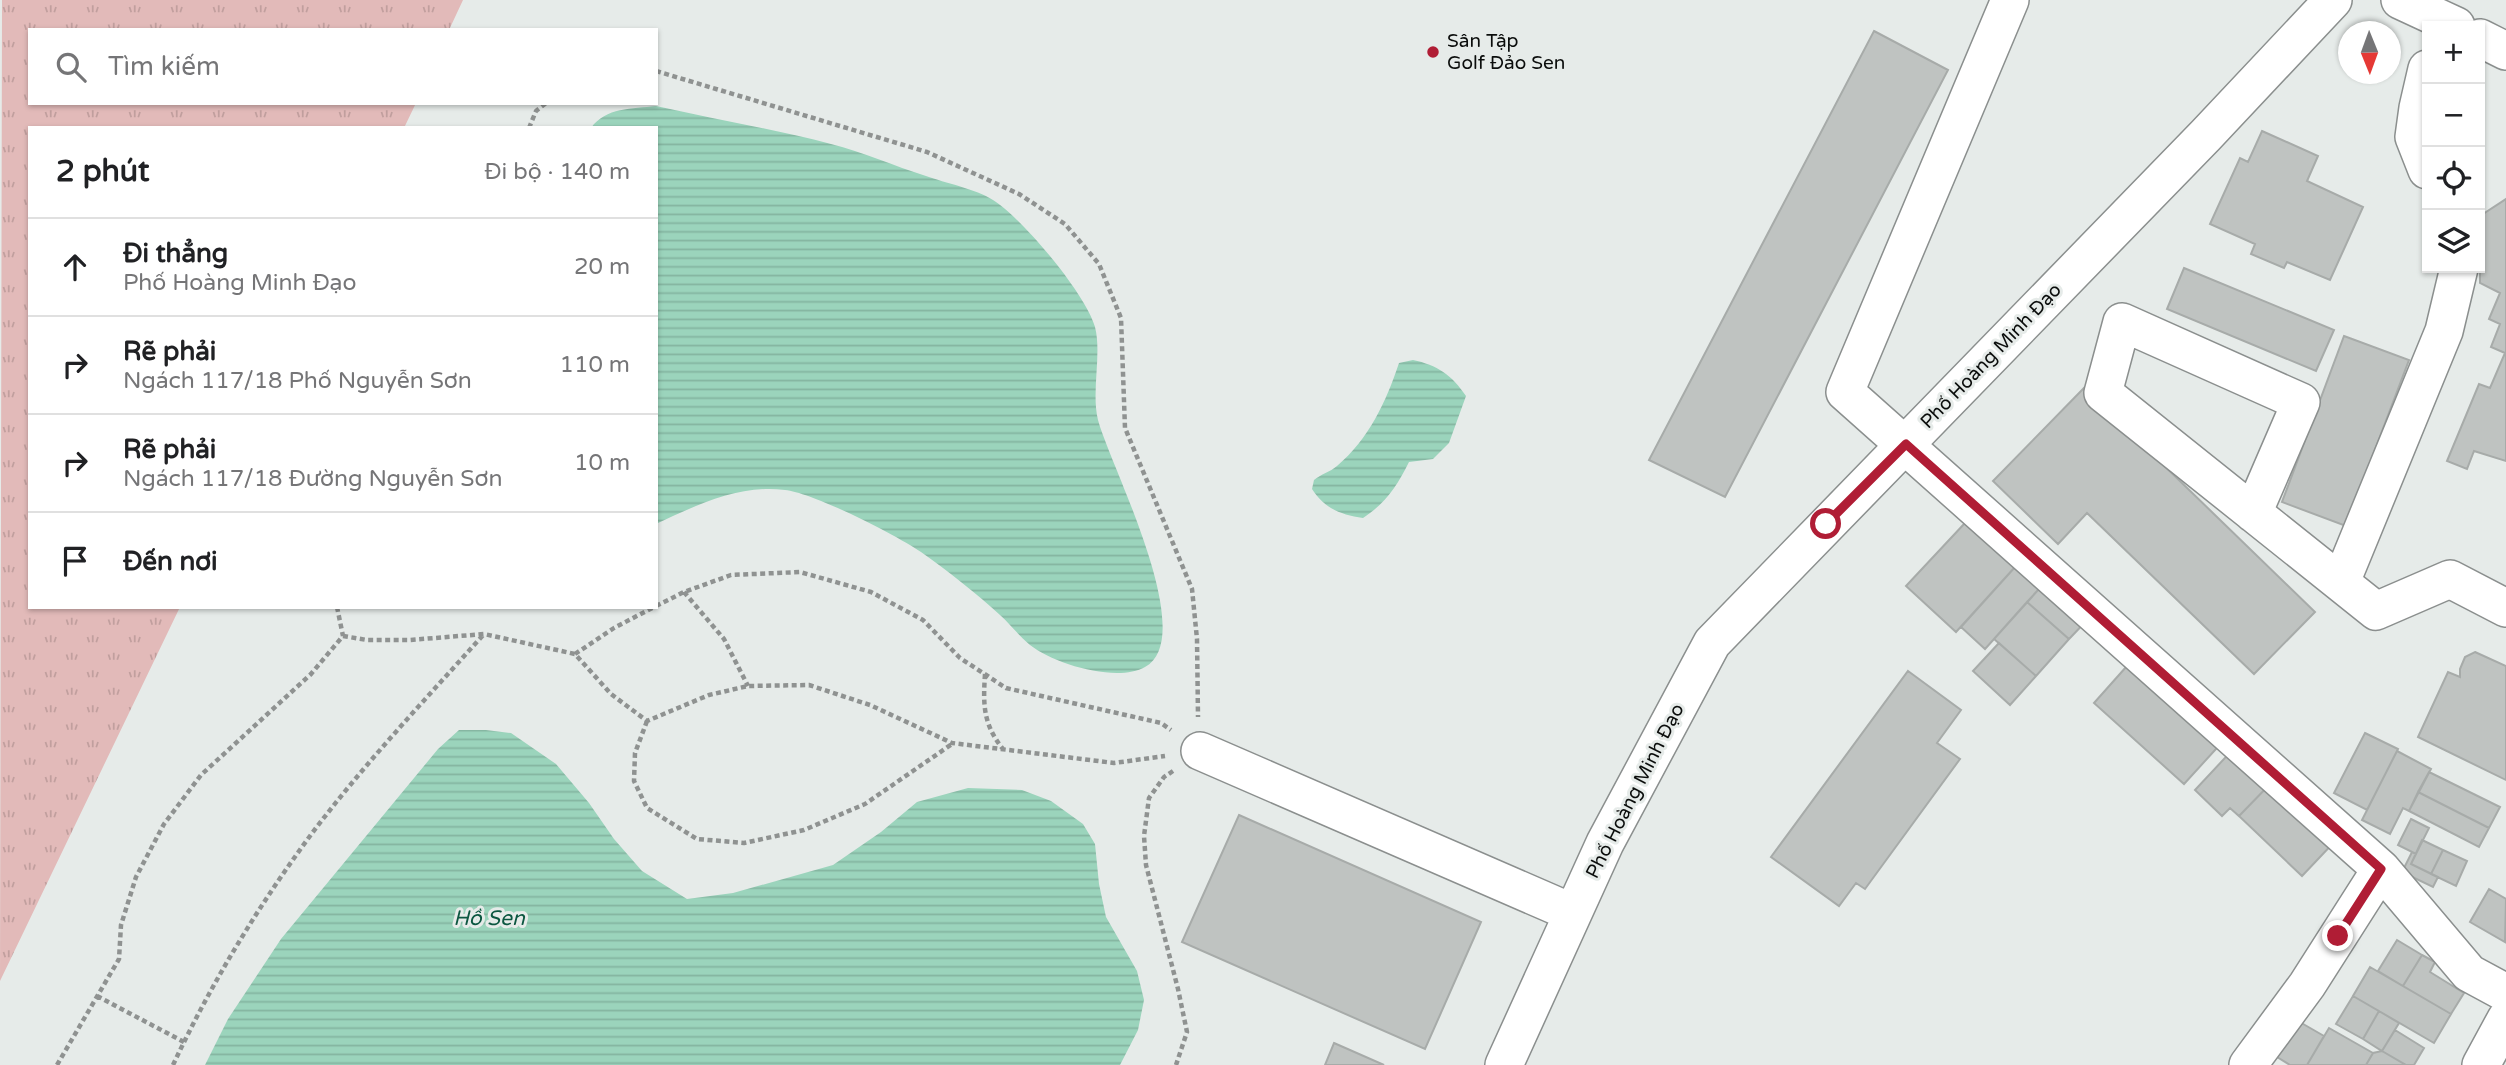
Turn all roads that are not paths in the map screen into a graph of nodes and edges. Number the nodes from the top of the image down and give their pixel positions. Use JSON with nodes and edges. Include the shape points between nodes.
{"nodes":[{"id":1,"x":2010,"y":0,"type":"edge"},
{"id":2,"x":2333,"y":0,"type":"edge"},
{"id":3,"x":2400,"y":0,"type":"edge"},
{"id":4,"x":2445,"y":21,"type":"edge"},
{"id":5,"x":2485,"y":40,"type":"edge"},
{"id":6,"x":2506,"y":51,"type":"edge"},
{"id":7,"x":2424,"y":84,"type":"edge"},
{"id":8,"x":2422,"y":157,"type":"edge"},
{"id":9,"x":2458,"y":273,"type":"edge"},
{"id":10,"x":1906,"y":444,"type":"junction"},
{"id":11,"x":2253,"y":513,"type":"junction"},
{"id":12,"x":2341,"y":582,"type":"junction"},
{"id":13,"x":2506,"y":608,"type":"edge"},
{"id":14,"x":1200,"y":751,"type":"road end"},
{"id":15,"x":2381,"y":869,"type":"junction"},
{"id":16,"x":1573,"y":913,"type":"junction"},
{"id":17,"x":2506,"y":993,"type":"edge"},
{"id":18,"x":2506,"y":1019,"type":"edge"},
{"id":19,"x":1504,"y":1065,"type":"edge"},
{"id":20,"x":2248,"y":1065,"type":"edge"},
{"id":21,"x":2480,"y":1065,"type":"edge"}],
"edges":[{"from":1,"to":10,"type":"street","via":[[1845,392]]},
{"from":2,"to":10,"type":"street","name":"Phố Hoàng Minh Đạo"},
{"from":3,"to":4,"type":"street"},
{"from":5,"to":6,"type":"street"},
{"from":7,"to":8,"type":"street","via":[[2414,137]]},
{"from":9,"to":12,"type":"street","via":[[2444,331]]},
{"from":10,"to":15,"type":"street"},
{"from":10,"to":16,"type":"street","name":"Phố Hoàng Minh Đạo","via":[[1712,643],[1605,843]]},
{"from":11,"to":11,"type":"street","via":[[2103,393],[2122,322],[2301,402]]},
{"from":11,"to":12,"type":"street"},
{"from":12,"to":13,"type":"street","via":[[2376,611],[2450,579]]},
{"from":14,"to":16,"type":"street"},
{"from":15,"to":17,"type":"street","via":[[2469,973]]},
{"from":15,"to":20,"type":"street","via":[[2307,985]]},
{"from":16,"to":19,"type":"street","name":"Phố Hoàng Minh Đạo"},
{"from":18,"to":21,"type":"street"}]}
